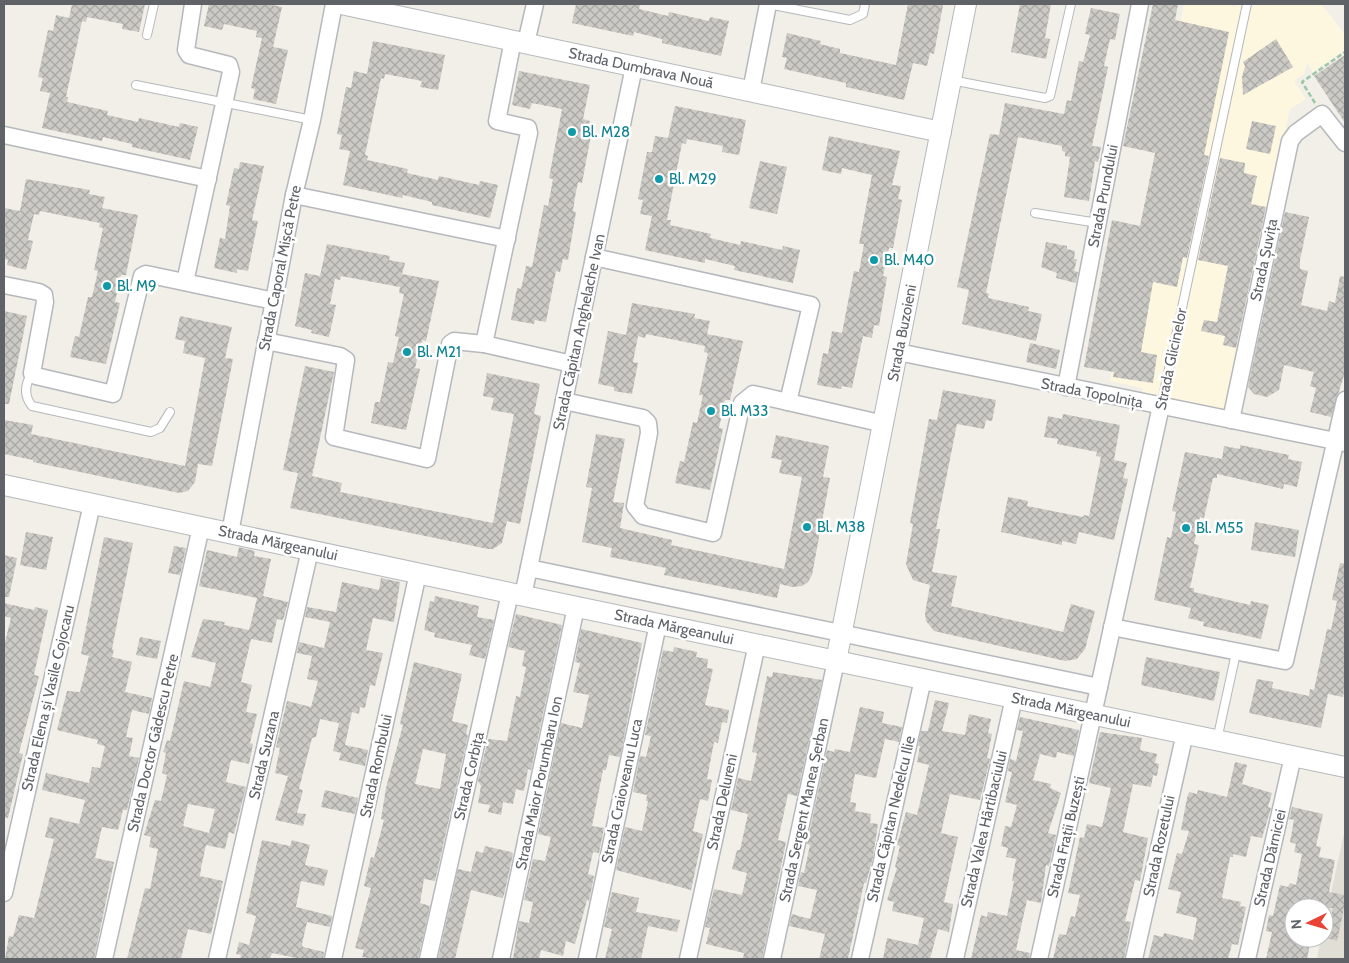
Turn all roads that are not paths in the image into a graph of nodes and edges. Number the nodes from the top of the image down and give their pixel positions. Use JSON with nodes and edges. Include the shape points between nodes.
{"nodes":[{"id":1,"x":154,"y":4,"type":"edge"},
{"id":2,"x":193,"y":4,"type":"edge"},
{"id":3,"x":334,"y":4,"type":"edge"},
{"id":4,"x":341,"y":4,"type":"edge"},
{"id":5,"x":535,"y":4,"type":"edge"},
{"id":6,"x":768,"y":4,"type":"edge"},
{"id":7,"x":865,"y":4,"type":"edge"},
{"id":8,"x":966,"y":4,"type":"edge"},
{"id":9,"x":1071,"y":4,"type":"edge"},
{"id":10,"x":1140,"y":4,"type":"edge"},
{"id":11,"x":1248,"y":4,"type":"edge"},
{"id":12,"x":147,"y":35,"type":"dead end"},
{"id":13,"x":519,"y":42,"type":"junction"},
{"id":14,"x":634,"y":67,"type":"junction"},
{"id":15,"x":952,"y":80,"type":"junction"},
{"id":16,"x":136,"y":85,"type":"dead end"},
{"id":17,"x":751,"y":91,"type":"junction"},
{"id":18,"x":226,"y":103,"type":"junction"},
{"id":19,"x":312,"y":120,"type":"junction"},
{"id":20,"x":941,"y":132,"type":"junction"},
{"id":21,"x":4,"y":135,"type":"edge"},
{"id":22,"x":1345,"y":143,"type":"edge"},
{"id":23,"x":208,"y":179,"type":"junction"},
{"id":24,"x":294,"y":196,"type":"junction"},
{"id":25,"x":1035,"y":213,"type":"dead end"},
{"id":26,"x":1098,"y":223,"type":"junction"},
{"id":27,"x":507,"y":239,"type":"junction"},
{"id":28,"x":594,"y":257,"type":"junction"},
{"id":29,"x":185,"y":282,"type":"junction"},
{"id":30,"x":4,"y":285,"type":"edge"},
{"id":31,"x":274,"y":301,"type":"junction"},
{"id":32,"x":266,"y":341,"type":"junction"},
{"id":33,"x":484,"y":344,"type":"junction"},
{"id":34,"x":898,"y":352,"type":"junction"},
{"id":35,"x":572,"y":364,"type":"junction"},
{"id":36,"x":32,"y":373,"type":"junction"},
{"id":37,"x":1066,"y":387,"type":"junction"},
{"id":38,"x":1345,"y":400,"type":"edge"},
{"id":39,"x":564,"y":401,"type":"junction"},
{"id":40,"x":788,"y":402,"type":"junction"},
{"id":41,"x":1161,"y":406,"type":"junction"},
{"id":42,"x":170,"y":412,"type":"dead end"},
{"id":43,"x":1231,"y":420,"type":"junction"},
{"id":44,"x":884,"y":424,"type":"junction"},
{"id":45,"x":1340,"y":442,"type":"edge"},
{"id":46,"x":4,"y":485,"type":"edge"},
{"id":47,"x":92,"y":504,"type":"junction"},
{"id":48,"x":201,"y":527,"type":"junction"},
{"id":49,"x":230,"y":533,"type":"junction"},
{"id":50,"x":310,"y":550,"type":"junction"},
{"id":51,"x":529,"y":568,"type":"junction"},
{"id":52,"x":418,"y":573,"type":"junction"},
{"id":53,"x":517,"y":595,"type":"junction"},
{"id":54,"x":576,"y":607,"type":"junction"},
{"id":55,"x":658,"y":624,"type":"junction"},
{"id":56,"x":1112,"y":627,"type":"junction"},
{"id":57,"x":842,"y":633,"type":"junction"},
{"id":58,"x":757,"y":644,"type":"junction"},
{"id":59,"x":1236,"y":653,"type":"junction"},
{"id":60,"x":836,"y":661,"type":"junction"},
{"id":61,"x":923,"y":679,"type":"junction"},
{"id":62,"x":1099,"y":687,"type":"junction"},
{"id":63,"x":1014,"y":698,"type":"junction"},
{"id":64,"x":1093,"y":714,"type":"junction"},
{"id":65,"x":1185,"y":733,"type":"junction"},
{"id":66,"x":1217,"y":740,"type":"junction"},
{"id":67,"x":1294,"y":756,"type":"junction"},
{"id":68,"x":1345,"y":765,"type":"edge"},
{"id":69,"x":4,"y":893,"type":"edge"},
{"id":70,"x":104,"y":959,"type":"edge"},
{"id":71,"x":218,"y":959,"type":"edge"},
{"id":72,"x":333,"y":959,"type":"edge"},
{"id":73,"x":428,"y":959,"type":"edge"},
{"id":74,"x":501,"y":959,"type":"edge"},
{"id":75,"x":587,"y":959,"type":"edge"},
{"id":76,"x":688,"y":959,"type":"edge"},
{"id":77,"x":772,"y":959,"type":"edge"},
{"id":78,"x":860,"y":959,"type":"edge"},
{"id":79,"x":955,"y":959,"type":"edge"},
{"id":80,"x":1039,"y":959,"type":"edge"},
{"id":81,"x":1134,"y":959,"type":"edge"},
{"id":82,"x":1247,"y":959,"type":"edge"}],
"edges":[{"from":1,"to":12,"type":"lane"},
{"from":2,"to":18,"type":"street","via":[[186,50],[189,55],[229,65],[231,72]]},
{"from":3,"to":19,"type":"street","name":"Strada Caporal Mișcă Petre"},
{"from":4,"to":13,"type":"street","name":"Strada Dumbrava Nouă"},
{"from":5,"to":13,"type":"street"},
{"from":6,"to":7,"type":"lane","via":[[850,20],[863,14]]},
{"from":6,"to":17,"type":"street"},
{"from":8,"to":15,"type":"street","name":"Strada Buzoieni"},
{"from":9,"to":15,"type":"lane","via":[[1050,96],[1045,98]]},
{"from":10,"to":26,"type":"street","name":"Strada Prundului"},
{"from":11,"to":41,"type":"lane","name":"Strada Glicinelor"},
{"from":13,"to":14,"type":"street","name":"Strada Dumbrava Nouă"},
{"from":13,"to":27,"type":"street","via":[[497,120],[528,128]]},
{"from":14,"to":17,"type":"street","name":"Strada Dumbrava Nouă"},
{"from":14,"to":28,"type":"street","name":"Strada Căpitan Anghelache Ivan"},
{"from":15,"to":20,"type":"street","name":"Strada Buzoieni"},
{"from":16,"to":18,"type":"lane"},
{"from":17,"to":20,"type":"street","name":"Strada Dumbrava Nouă"},
{"from":18,"to":19,"type":"lane"},
{"from":18,"to":23,"type":"street"},
{"from":19,"to":24,"type":"street","name":"Strada Caporal Mișcă Petre"},
{"from":20,"to":34,"type":"street","name":"Strada Buzoieni"},
{"from":21,"to":23,"type":"street"},
{"from":22,"to":43,"type":"street","name":"Strada Șuvița","via":[[1322,114],[1296,133],[1287,149]]},
{"from":23,"to":29,"type":"street"},
{"from":24,"to":27,"type":"street"},
{"from":24,"to":31,"type":"street","name":"Strada Caporal Mișcă Petre"},
{"from":25,"to":26,"type":"lane"},
{"from":26,"to":37,"type":"street","name":"Strada Prundului"},
{"from":27,"to":33,"type":"street"},
{"from":28,"to":35,"type":"street","name":"Strada Căpitan Anghelache Ivan"},
{"from":28,"to":40,"type":"street","via":[[811,305]]},
{"from":29,"to":31,"type":"street"},
{"from":29,"to":36,"type":"street","via":[[146,274],[142,276],[113,394]]},
{"from":30,"to":36,"type":"street","via":[[44,295]]},
{"from":31,"to":32,"type":"street","name":"Strada Caporal Mișcă Petre"},
{"from":32,"to":33,"type":"street","via":[[340,356],[346,360],[334,437],[427,459],[450,344],[459,340]]},
{"from":32,"to":49,"type":"street","name":"Strada Caporal Mișcă Petre"},
{"from":33,"to":35,"type":"street"},
{"from":34,"to":37,"type":"street","name":"Strada Topolnița"},
{"from":34,"to":44,"type":"street","name":"Strada Buzoieni"},
{"from":35,"to":39,"type":"street","name":"Strada Căpitan Anghelache Ivan"},
{"from":36,"to":42,"type":"lane","via":[[26,384],[27,400],[32,406],[151,432],[160,428]]},
{"from":37,"to":41,"type":"street","name":"Strada Topolnița"},
{"from":38,"to":45,"type":"street"},
{"from":39,"to":40,"type":"street","via":[[644,418],[649,433],[635,506],[643,516],[714,533],[742,403],[753,394]]},
{"from":39,"to":51,"type":"street","name":"Strada Căpitan Anghelache Ivan"},
{"from":40,"to":44,"type":"street"},
{"from":41,"to":43,"type":"street","name":"Strada Topolnița"},
{"from":41,"to":56,"type":"street","name":"Strada Glicinelor"},
{"from":43,"to":45,"type":"street","name":"Strada Topolnița"},
{"from":44,"to":57,"type":"street","name":"Strada Buzoieni"},
{"from":45,"to":59,"type":"street","via":[[1287,658],[1281,662]]},
{"from":46,"to":47,"type":"street","name":"Strada Mărgeanului"},
{"from":47,"to":48,"type":"street","name":"Strada Mărgeanului"},
{"from":47,"to":69,"type":"street","name":"Strada Elena și Vasile Cojocaru"},
{"from":48,"to":49,"type":"street","name":"Strada Mărgeanului"},
{"from":48,"to":70,"type":"street","name":"Strada Doctor Gâdescu Petre"},
{"from":49,"to":50,"type":"street","name":"Strada Mărgeanului"},
{"from":50,"to":52,"type":"street","name":"Strada Mărgeanului"},
{"from":50,"to":71,"type":"street","name":"Strada Suzana"},
{"from":51,"to":53,"type":"street","name":"Strada Căpitan Anghelache Ivan"},
{"from":51,"to":57,"type":"street","name":"Strada Mărgeanului"},
{"from":52,"to":53,"type":"street","name":"Strada Mărgeanului"},
{"from":52,"to":72,"type":"street","name":"Strada Rombului"},
{"from":53,"to":54,"type":"street","name":"Strada Mărgeanului"},
{"from":53,"to":73,"type":"street","name":"Strada Corbița"},
{"from":54,"to":55,"type":"street","name":"Strada Mărgeanului"},
{"from":54,"to":74,"type":"street","name":"Strada Maior Porumbaru Ion"},
{"from":55,"to":58,"type":"street","name":"Strada Mărgeanului"},
{"from":55,"to":75,"type":"street","name":"Strada Craioveanu Luca"},
{"from":56,"to":59,"type":"street"},
{"from":56,"to":62,"type":"street","name":"Strada Glicinelor"},
{"from":57,"to":60,"type":"street","name":"Strada Buzoieni"},
{"from":57,"to":62,"type":"street","name":"Strada Mărgeanului"},
{"from":58,"to":60,"type":"street","name":"Strada Mărgeanului"},
{"from":58,"to":76,"type":"street","name":"Strada Delureni"},
{"from":59,"to":66,"type":"lane"},
{"from":60,"to":61,"type":"street","name":"Strada Mărgeanului"},
{"from":60,"to":77,"type":"street","name":"Strada Sergent Manea Șerban"},
{"from":61,"to":63,"type":"street","name":"Strada Mărgeanului"},
{"from":61,"to":78,"type":"street","name":"Strada Căpitan Nedelcu Ilie"},
{"from":62,"to":64,"type":"street","name":"Strada Glicinelor"},
{"from":63,"to":64,"type":"street","name":"Strada Mărgeanului"},
{"from":63,"to":79,"type":"street","name":"Strada Valea Hârtibaciului"},
{"from":64,"to":65,"type":"street","name":"Strada Mărgeanului"},
{"from":64,"to":80,"type":"street","name":"Strada Frații Buzești"},
{"from":65,"to":66,"type":"street","name":"Strada Mărgeanului"},
{"from":65,"to":81,"type":"street","name":"Strada Rozetului"},
{"from":66,"to":67,"type":"street","name":"Strada Mărgeanului"},
{"from":67,"to":68,"type":"street","name":"Strada Mărgeanului"},
{"from":67,"to":82,"type":"street","name":"Strada Dărniciei"}]}
